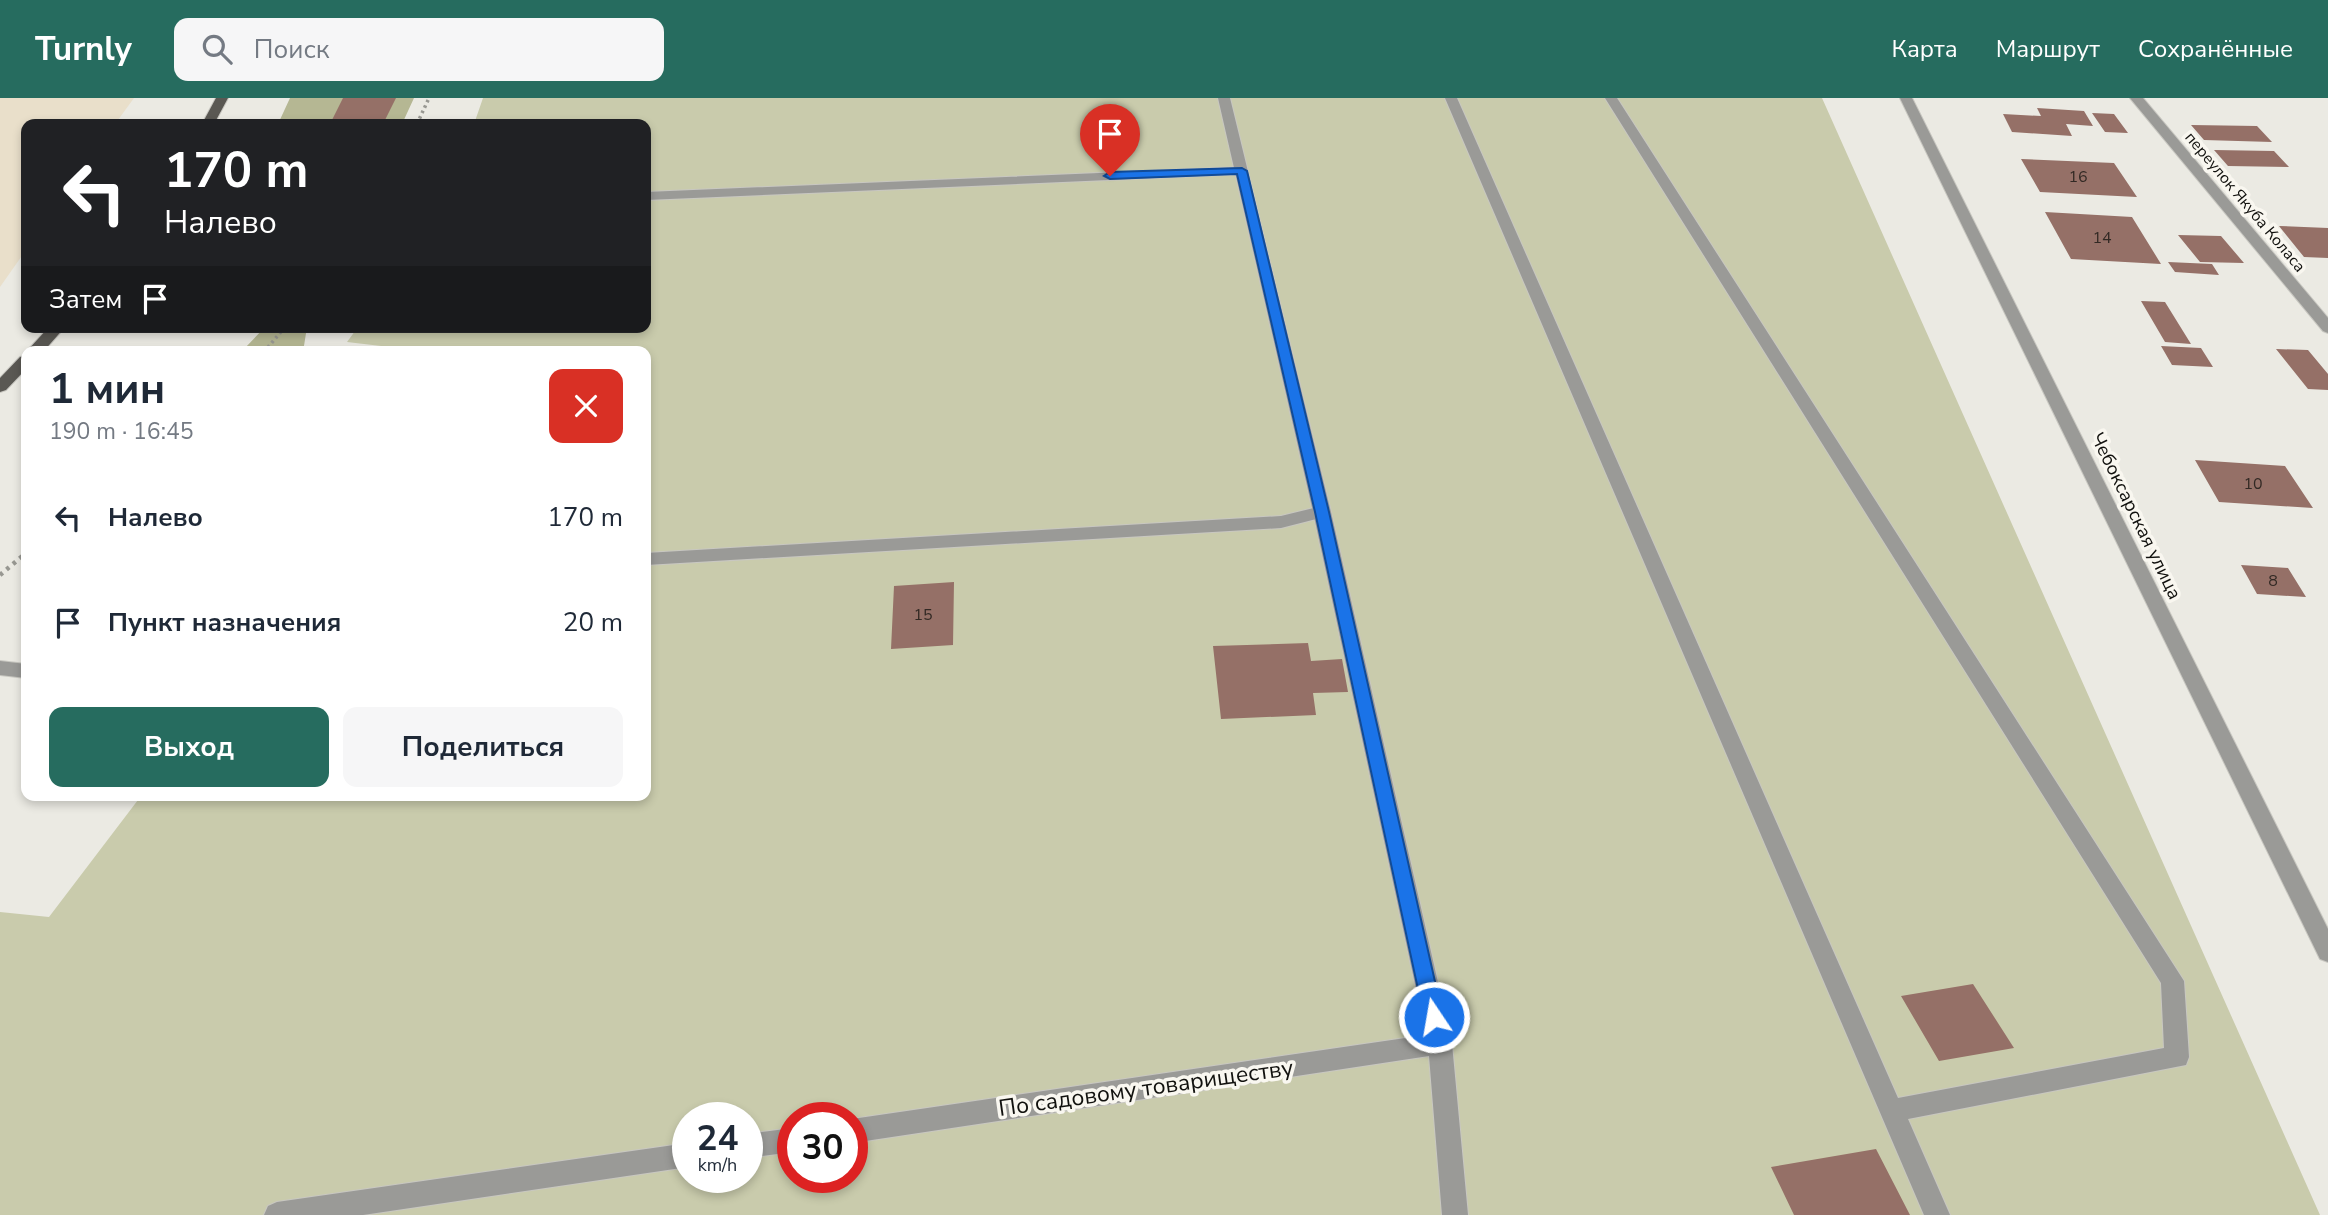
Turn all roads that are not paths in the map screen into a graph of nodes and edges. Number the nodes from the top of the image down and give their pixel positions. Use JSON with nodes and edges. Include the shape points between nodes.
{"nodes":[{"id":1,"x":222,"y":98,"type":"edge"},
{"id":2,"x":1224,"y":98,"type":"edge"},
{"id":3,"x":1451,"y":98,"type":"edge"},
{"id":4,"x":1611,"y":98,"type":"edge"},
{"id":5,"x":1906,"y":98,"type":"edge"},
{"id":6,"x":2136,"y":98,"type":"edge"},
{"id":7,"x":211,"y":119,"type":"edge"},
{"id":8,"x":1242,"y":171,"type":"junction"},
{"id":9,"x":651,"y":196,"type":"edge"},
{"id":10,"x":2328,"y":328,"type":"edge"},
{"id":11,"x":52,"y":333,"type":"edge"},
{"id":12,"x":40,"y":346,"type":"edge"},
{"id":13,"x":21,"y":365,"type":"edge"},
{"id":14,"x":2,"y":383,"type":"edge"},
{"id":15,"x":1322,"y":512,"type":"junction"},
{"id":16,"x":651,"y":559,"type":"edge"},
{"id":17,"x":0,"y":668,"type":"edge"},
{"id":18,"x":21,"y":670,"type":"edge"},
{"id":19,"x":2328,"y":952,"type":"edge"},
{"id":20,"x":1440,"y":1044,"type":"junction"},
{"id":21,"x":1893,"y":1110,"type":"junction"},
{"id":22,"x":868,"y":1129,"type":"edge"},
{"id":23,"x":672,"y":1157,"type":"edge"},
{"id":24,"x":277,"y":1215,"type":"edge"},
{"id":25,"x":1455,"y":1215,"type":"edge"},
{"id":26,"x":1937,"y":1215,"type":"edge"}],
"edges":[{"from":1,"to":7,"type":"main road"},
{"from":2,"to":8,"type":"street"},
{"from":3,"to":21,"type":"street"},
{"from":4,"to":21,"type":"street","via":[[2172,981],[2177,1057]]},
{"from":5,"to":19,"type":"street","name":"Чебоксарская улица"},
{"from":6,"to":10,"type":"street","name":"переулок Якуба Коласа"},
{"from":8,"to":9,"type":"street"},
{"from":8,"to":15,"type":"street"},
{"from":11,"to":12,"type":"main road"},
{"from":13,"to":14,"type":"main road"},
{"from":15,"to":16,"type":"street","via":[[1281,522]]},
{"from":15,"to":20,"type":"street"},
{"from":17,"to":18,"type":"street"},
{"from":20,"to":22,"type":"street","name":"По садовому товариществу"},
{"from":20,"to":25,"type":"street"},
{"from":21,"to":26,"type":"street"},
{"from":23,"to":24,"type":"street"}]}
